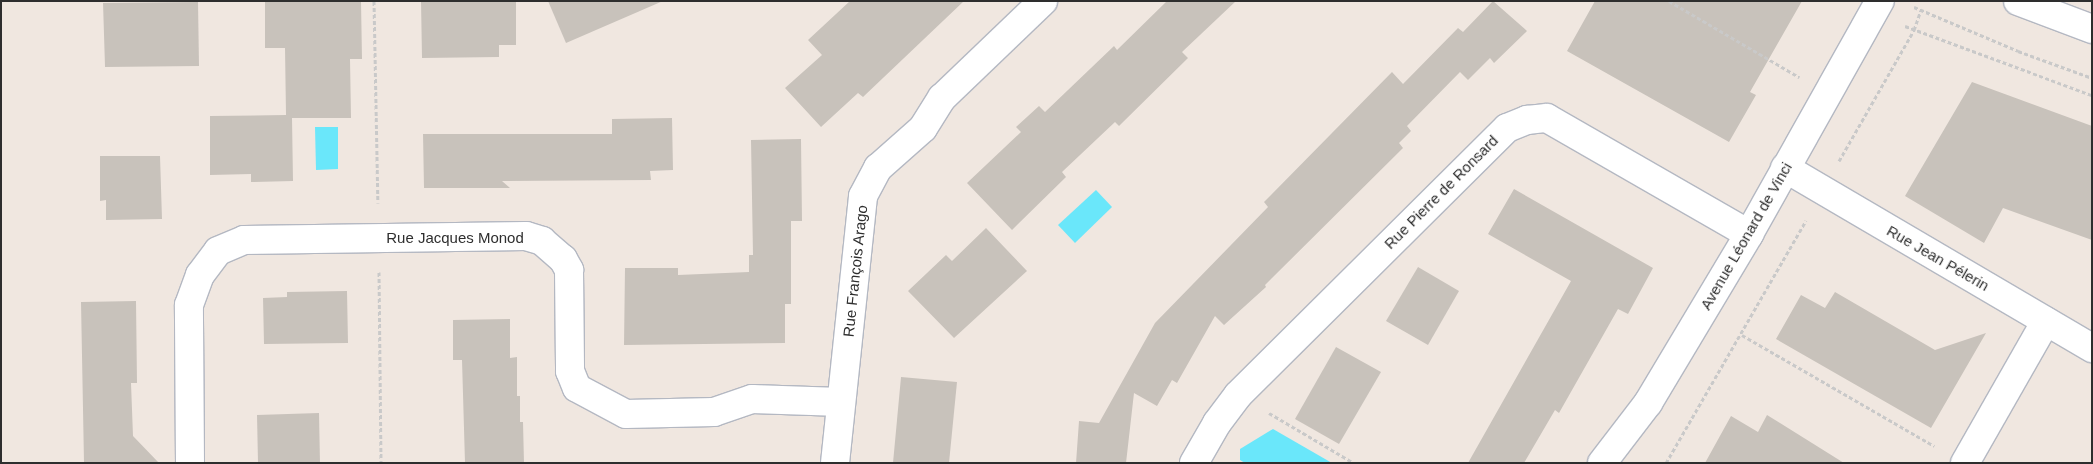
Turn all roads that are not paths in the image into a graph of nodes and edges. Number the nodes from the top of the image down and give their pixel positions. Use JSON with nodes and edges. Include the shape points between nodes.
{"nodes":[{"id":1,"x":1043,"y":1,"type":"edge"},
{"id":2,"x":2018,"y":1,"type":"edge"},
{"id":3,"x":1876,"y":7,"type":"edge"},
{"id":4,"x":2092,"y":29,"type":"edge"},
{"id":5,"x":1785,"y":168,"type":"junction"},
{"id":6,"x":1749,"y":234,"type":"junction"},
{"id":7,"x":2046,"y":321,"type":"junction"},
{"id":8,"x":2092,"y":348,"type":"edge"},
{"id":9,"x":841,"y":402,"type":"junction"},
{"id":10,"x":190,"y":463,"type":"edge"},
{"id":11,"x":836,"y":463,"type":"edge"},
{"id":12,"x":1194,"y":463,"type":"edge"},
{"id":13,"x":1602,"y":463,"type":"edge"},
{"id":14,"x":1965,"y":463,"type":"edge"}],
"edges":[{"from":1,"to":9,"type":"street","name":"Rue François Arago","via":[[942,98],[923,128],[878,168],[863,196]]},
{"from":2,"to":4,"type":"street"},
{"from":3,"to":5,"type":"street","name":"Avenue Léonard de Vinci"},
{"from":5,"to":6,"type":"street","name":"Avenue Léonard de Vinci"},
{"from":5,"to":7,"type":"street","name":"Rue Jean Pélerin"},
{"from":6,"to":12,"type":"street","name":"Rue Pierre de Ronsard","via":[[1547,118],[1527,120],[1507,128],[1238,395]]},
{"from":6,"to":13,"type":"street","name":"Avenue Léonard de Vinci","via":[[1648,403]]},
{"from":7,"to":8,"type":"street","name":"Rue Jean Pélerin"},
{"from":7,"to":14,"type":"street"},
{"from":9,"to":10,"type":"street","name":"Rue Jacques Monod","via":[[752,400],[714,412],[626,414],[577,388],[570,371],[569,270],[542,241],[526,236],[244,240],[218,252],[200,276],[189,306]]},
{"from":9,"to":11,"type":"street","name":"Rue François Arago"}]}
